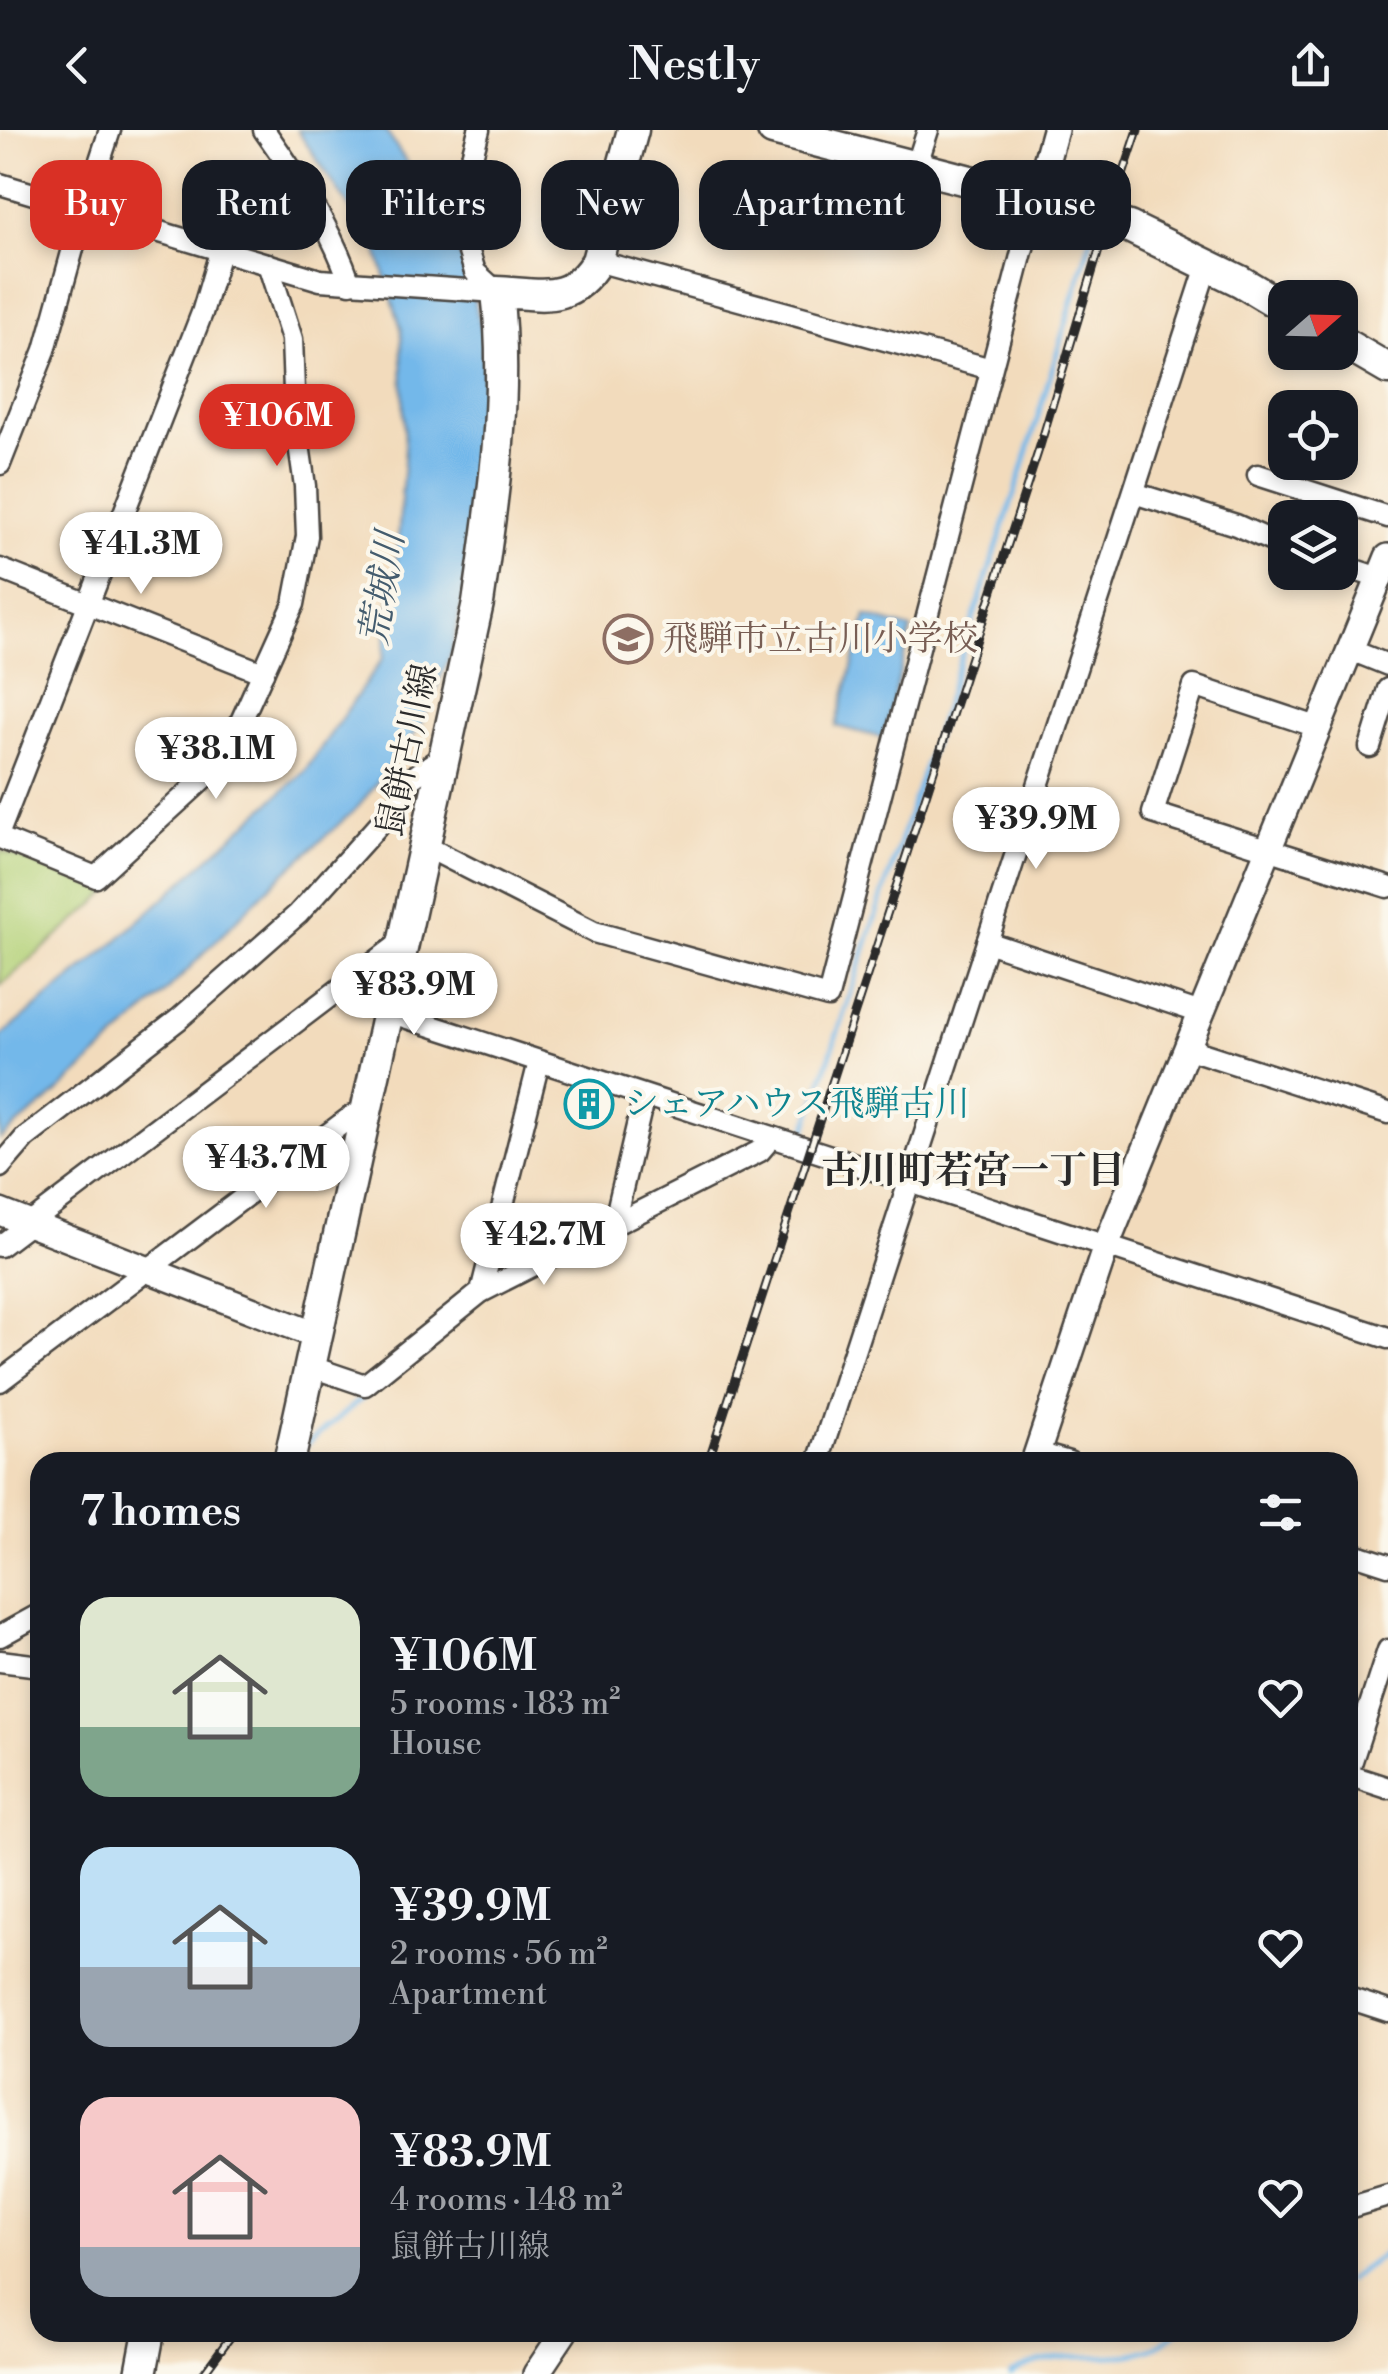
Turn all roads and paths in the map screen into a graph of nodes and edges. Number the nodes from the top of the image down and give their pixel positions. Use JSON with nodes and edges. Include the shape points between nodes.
{"nodes":[{"id":1,"x":110,"y":130,"type":"edge"},
{"id":2,"x":264,"y":130,"type":"edge"},
{"id":3,"x":480,"y":130,"type":"edge"},
{"id":4,"x":634,"y":130,"type":"edge"},
{"id":5,"x":928,"y":130,"type":"edge"},
{"id":6,"x":1055,"y":130,"type":"edge"},
{"id":7,"x":791,"y":132,"type":"edge"},
{"id":8,"x":100,"y":160,"type":"edge"},
{"id":9,"x":891,"y":160,"type":"edge"},
{"id":10,"x":918,"y":160,"type":"edge"},
{"id":11,"x":1047,"y":160,"type":"edge"},
{"id":12,"x":0,"y":184,"type":"edge"},
{"id":13,"x":30,"y":193,"type":"edge"},
{"id":14,"x":1131,"y":228,"type":"edge"},
{"id":15,"x":73,"y":250,"type":"edge"},
{"id":16,"x":221,"y":250,"type":"edge"},
{"id":17,"x":224,"y":250,"type":"edge"},
{"id":18,"x":1022,"y":250,"type":"edge"},
{"id":19,"x":596,"y":260,"type":"junction"},
{"id":20,"x":268,"y":264,"type":"junction"},
{"id":21,"x":1207,"y":266,"type":"junction"},
{"id":22,"x":356,"y":284,"type":"junction"},
{"id":23,"x":488,"y":291,"type":"junction"},
{"id":24,"x":1268,"y":299,"type":"edge"},
{"id":25,"x":1358,"y":352,"type":"edge"},
{"id":26,"x":991,"y":369,"type":"junction"},
{"id":27,"x":1388,"y":369,"type":"edge"},
{"id":28,"x":0,"y":464,"type":"edge"},
{"id":29,"x":1258,"y":475,"type":"dead end"},
{"id":30,"x":1134,"y":493,"type":"junction"},
{"id":31,"x":1388,"y":517,"type":"edge"},
{"id":32,"x":1268,"y":539,"type":"edge"},
{"id":33,"x":1358,"y":566,"type":"edge"},
{"id":34,"x":1384,"y":568,"type":"edge"},
{"id":35,"x":0,"y":569,"type":"edge"},
{"id":36,"x":88,"y":603,"type":"junction"},
{"id":37,"x":1348,"y":649,"type":"junction"},
{"id":38,"x":1388,"y":665,"type":"edge"},
{"id":39,"x":262,"y":673,"type":"junction"},
{"id":40,"x":1388,"y":690,"type":"edge"},
{"id":41,"x":1318,"y":727,"type":"junction"},
{"id":42,"x":1370,"y":747,"type":"dead end"},
{"id":43,"x":443,"y":756,"type":"junction"},
{"id":44,"x":0,"y":830,"type":"edge"},
{"id":45,"x":0,"y":838,"type":"edge"},
{"id":46,"x":425,"y":846,"type":"junction"},
{"id":47,"x":1268,"y":848,"type":"junction"},
{"id":48,"x":1388,"y":887,"type":"edge"},
{"id":49,"x":403,"y":941,"type":"junction"},
{"id":50,"x":987,"y":942,"type":"junction"},
{"id":51,"x":389,"y":1012,"type":"junction"},
{"id":52,"x":1201,"y":1013,"type":"junction"},
{"id":53,"x":1186,"y":1048,"type":"junction"},
{"id":54,"x":540,"y":1062,"type":"junction"},
{"id":55,"x":644,"y":1096,"type":"junction"},
{"id":56,"x":366,"y":1112,"type":"junction"},
{"id":57,"x":1388,"y":1113,"type":"edge"},
{"id":58,"x":772,"y":1136,"type":"junction"},
{"id":59,"x":0,"y":1167,"type":"edge"},
{"id":60,"x":908,"y":1181,"type":"junction"},
{"id":61,"x":0,"y":1212,"type":"edge"},
{"id":62,"x":31,"y":1223,"type":"junction"},
{"id":63,"x":614,"y":1224,"type":"junction"},
{"id":64,"x":0,"y":1246,"type":"edge"},
{"id":65,"x":1106,"y":1246,"type":"junction"},
{"id":66,"x":146,"y":1270,"type":"junction"},
{"id":67,"x":481,"y":1292,"type":"junction"},
{"id":68,"x":318,"y":1336,"type":"junction"},
{"id":69,"x":1388,"y":1338,"type":"edge"},
{"id":70,"x":312,"y":1366,"type":"junction"},
{"id":71,"x":0,"y":1380,"type":"edge"},
{"id":72,"x":288,"y":1452,"type":"edge"},
{"id":73,"x":821,"y":1452,"type":"edge"},
{"id":74,"x":1038,"y":1452,"type":"edge"},
{"id":75,"x":1358,"y":1555,"type":"edge"},
{"id":76,"x":1388,"y":1564,"type":"edge"},
{"id":77,"x":30,"y":1620,"type":"edge"},
{"id":78,"x":0,"y":1636,"type":"edge"},
{"id":79,"x":1388,"y":1650,"type":"edge"},
{"id":80,"x":0,"y":1660,"type":"edge"},
{"id":81,"x":30,"y":1664,"type":"edge"},
{"id":82,"x":1358,"y":1743,"type":"edge"},
{"id":83,"x":1358,"y":1778,"type":"edge"},
{"id":84,"x":1388,"y":1788,"type":"edge"},
{"id":85,"x":1358,"y":2002,"type":"edge"},
{"id":86,"x":1388,"y":2012,"type":"edge"},
{"id":87,"x":1388,"y":2196,"type":"edge"},
{"id":88,"x":1358,"y":2205,"type":"edge"},
{"id":89,"x":147,"y":2342,"type":"edge"},
{"id":90,"x":557,"y":2342,"type":"edge"},
{"id":91,"x":142,"y":2374,"type":"edge"},
{"id":92,"x":536,"y":2374,"type":"edge"}],
"edges":[{"from":1,"to":8,"type":"street"},
{"from":2,"to":22,"type":"street"},
{"from":3,"to":23,"type":"street","via":[[458,213]]},
{"from":4,"to":19,"type":"main road"},
{"from":5,"to":10,"type":"street"},
{"from":6,"to":11,"type":"street"},
{"from":7,"to":9,"type":"main road"},
{"from":12,"to":13,"type":"street"},
{"from":14,"to":21,"type":"main road"},
{"from":15,"to":28,"type":"street","via":[[45,350]]},
{"from":16,"to":36,"type":"street"},
{"from":17,"to":20,"type":"street"},
{"from":18,"to":26,"type":"street"},
{"from":19,"to":23,"type":"main road","via":[[568,291]]},
{"from":19,"to":26,"type":"street"},
{"from":20,"to":22,"type":"street"},
{"from":20,"to":39,"type":"street","via":[[292,339],[307,536],[294,604]]},
{"from":21,"to":24,"type":"main road"},
{"from":21,"to":30,"type":"street"},
{"from":22,"to":23,"type":"street"},
{"from":23,"to":43,"type":"main road","name":"鼠餅古川線","via":[[501,328],[493,496],[478,602]]},
{"from":25,"to":27,"type":"main road"},
{"from":26,"to":46,"type":"street","via":[[828,997],[594,932]]},
{"from":29,"to":31,"type":"street"},
{"from":30,"to":32,"type":"street"},
{"from":30,"to":50,"type":"street"},
{"from":33,"to":34,"type":"street"},
{"from":34,"to":37,"type":"street"},
{"from":35,"to":36,"type":"street"},
{"from":36,"to":39,"type":"street"},
{"from":36,"to":44,"type":"street"},
{"from":37,"to":38,"type":"street"},
{"from":37,"to":41,"type":"street"},
{"from":39,"to":45,"type":"street","via":[[224,762],[96,877]]},
{"from":40,"to":42,"type":"street"},
{"from":41,"to":47,"type":"street"},
{"from":41,"to":47,"type":"street","via":[[1194,686],[1153,813]]},
{"from":43,"to":46,"type":"main road","name":"鼠餅古川線"},
{"from":43,"to":59,"type":"street","via":[[411,779],[402,799],[298,914],[179,1019],[25,1138]]},
{"from":46,"to":49,"type":"main road","name":"鼠餅古川線"},
{"from":47,"to":48,"type":"street"},
{"from":47,"to":52,"type":"street"},
{"from":49,"to":51,"type":"main road","name":"鼠餅古川線"},
{"from":49,"to":62,"type":"street"},
{"from":50,"to":52,"type":"street"},
{"from":50,"to":60,"type":"street"},
{"from":51,"to":54,"type":"street"},
{"from":51,"to":56,"type":"main road","name":"鼠餅古川線"},
{"from":52,"to":53,"type":"street"},
{"from":53,"to":57,"type":"street"},
{"from":53,"to":65,"type":"street"},
{"from":54,"to":55,"type":"street"},
{"from":54,"to":67,"type":"street"},
{"from":55,"to":58,"type":"street"},
{"from":55,"to":63,"type":"street"},
{"from":56,"to":66,"type":"street"},
{"from":56,"to":68,"type":"main road","name":"鼠餅古川線"},
{"from":58,"to":60,"type":"street"},
{"from":58,"to":63,"type":"street","via":[[760,1151]]},
{"from":60,"to":65,"type":"street"},
{"from":60,"to":73,"type":"street"},
{"from":61,"to":62,"type":"street"},
{"from":62,"to":64,"type":"street"},
{"from":62,"to":66,"type":"street"},
{"from":63,"to":67,"type":"street"},
{"from":65,"to":69,"type":"street"},
{"from":65,"to":74,"type":"street"},
{"from":66,"to":68,"type":"street"},
{"from":66,"to":71,"type":"street"},
{"from":67,"to":70,"type":"street","via":[[366,1385]]},
{"from":68,"to":70,"type":"main road","name":"鼠餅古川線"},
{"from":70,"to":72,"type":"main road","name":"鼠餅古川線"},
{"from":75,"to":76,"type":"street"},
{"from":77,"to":78,"type":"street"},
{"from":79,"to":82,"type":"street"},
{"from":80,"to":81,"type":"street"},
{"from":83,"to":84,"type":"street"},
{"from":85,"to":86,"type":"street"},
{"from":87,"to":88,"type":"street"},
{"from":89,"to":91,"type":"main road"},
{"from":90,"to":92,"type":"street"}]}
